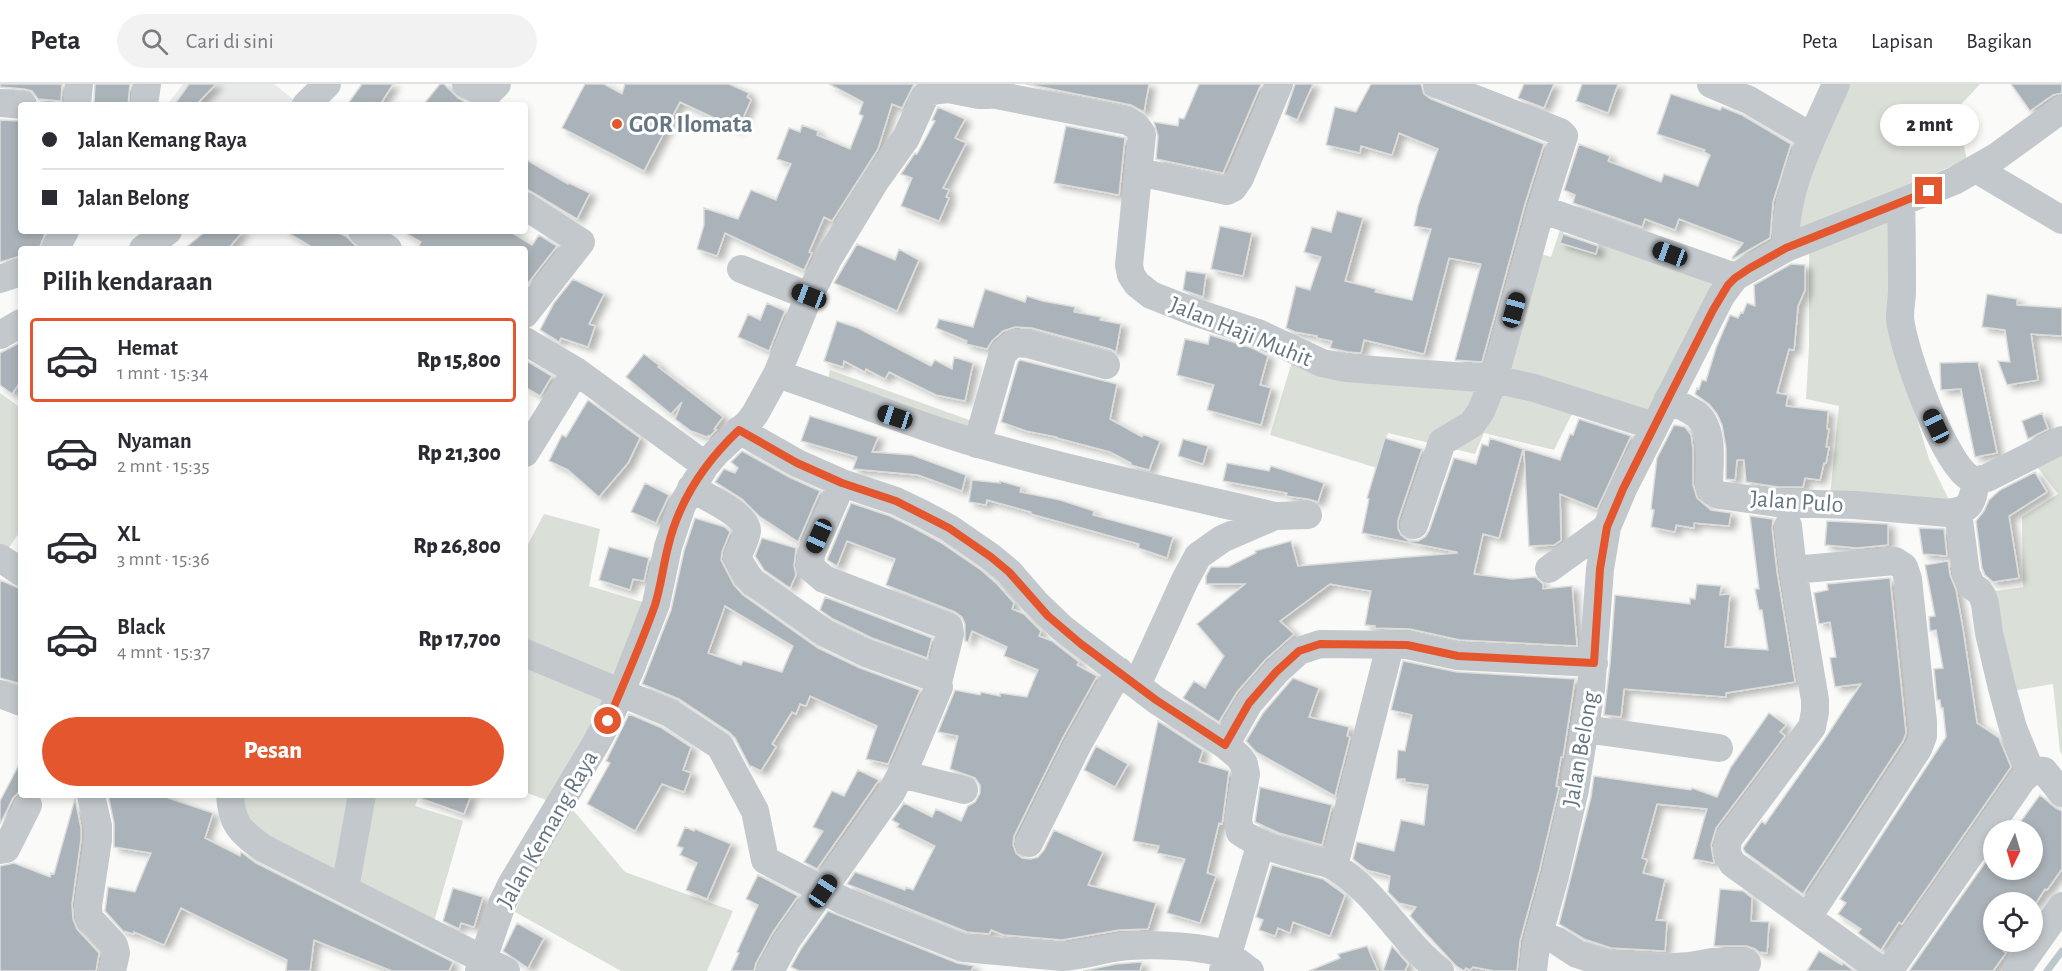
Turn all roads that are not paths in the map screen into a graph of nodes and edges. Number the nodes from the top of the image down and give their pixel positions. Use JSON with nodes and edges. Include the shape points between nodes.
{"nodes":[{"id":1,"x":78,"y":84,"type":"edge"},
{"id":2,"x":147,"y":84,"type":"edge"},
{"id":3,"x":327,"y":84,"type":"edge"},
{"id":4,"x":466,"y":84,"type":"edge"},
{"id":5,"x":497,"y":84,"type":"edge"},
{"id":6,"x":1279,"y":84,"type":"edge"},
{"id":7,"x":1437,"y":84,"type":"edge"},
{"id":8,"x":1711,"y":84,"type":"edge"},
{"id":9,"x":1836,"y":84,"type":"edge"},
{"id":10,"x":944,"y":86,"type":"edge"},
{"id":11,"x":995,"y":89,"type":"edge"},
{"id":12,"x":77,"y":102,"type":"edge"},
{"id":13,"x":144,"y":102,"type":"edge"},
{"id":14,"x":309,"y":102,"type":"edge"},
{"id":15,"x":0,"y":103,"type":"edge"},
{"id":16,"x":18,"y":105,"type":"edge"},
{"id":17,"x":2062,"y":109,"type":"edge"},
{"id":18,"x":1812,"y":137,"type":"junction"},
{"id":19,"x":1976,"y":169,"type":"junction"},
{"id":20,"x":1139,"y":172,"type":"junction"},
{"id":21,"x":1901,"y":203,"type":"junction"},
{"id":22,"x":528,"y":208,"type":"edge"},
{"id":23,"x":1541,"y":208,"type":"junction"},
{"id":24,"x":2062,"y":220,"type":"edge"},
{"id":25,"x":164,"y":234,"type":"edge"},
{"id":26,"x":366,"y":234,"type":"edge"},
{"id":27,"x":147,"y":246,"type":"edge"},
{"id":28,"x":384,"y":246,"type":"edge"},
{"id":29,"x":1786,"y":248,"type":"junction"},
{"id":30,"x":741,"y":269,"type":"dead end"},
{"id":31,"x":18,"y":273,"type":"edge"},
{"id":32,"x":1735,"y":278,"type":"junction"},
{"id":33,"x":0,"y":279,"type":"edge"},
{"id":34,"x":809,"y":296,"type":"junction"},
{"id":35,"x":528,"y":310,"type":"edge"},
{"id":36,"x":18,"y":325,"type":"edge"},
{"id":37,"x":0,"y":335,"type":"edge"},
{"id":38,"x":528,"y":343,"type":"edge"},
{"id":39,"x":1106,"y":365,"type":"dead end"},
{"id":40,"x":576,"y":371,"type":"junction"},
{"id":41,"x":777,"y":374,"type":"junction"},
{"id":42,"x":1494,"y":379,"type":"junction"},
{"id":43,"x":1668,"y":399,"type":"junction"},
{"id":44,"x":1654,"y":426,"type":"junction"},
{"id":45,"x":739,"y":430,"type":"junction"},
{"id":46,"x":2062,"y":440,"type":"edge"},
{"id":47,"x":977,"y":444,"type":"junction"},
{"id":48,"x":528,"y":448,"type":"edge"},
{"id":49,"x":696,"y":476,"type":"junction"},
{"id":50,"x":1976,"y":481,"type":"junction"},
{"id":51,"x":842,"y":483,"type":"junction"},
{"id":52,"x":1958,"y":512,"type":"junction"},
{"id":53,"x":1308,"y":515,"type":"dead end"},
{"id":54,"x":1275,"y":516,"type":"junction"},
{"id":55,"x":1414,"y":525,"type":"dead end"},
{"id":56,"x":1788,"y":526,"type":"dead end"},
{"id":57,"x":1607,"y":527,"type":"junction"},
{"id":58,"x":1549,"y":569,"type":"dead end"},
{"id":59,"x":1793,"y":570,"type":"junction"},
{"id":60,"x":1390,"y":646,"type":"junction"},
{"id":61,"x":528,"y":654,"type":"edge"},
{"id":62,"x":1594,"y":663,"type":"junction"},
{"id":63,"x":1128,"y":678,"type":"junction"},
{"id":64,"x":938,"y":682,"type":"junction"},
{"id":65,"x":620,"y":691,"type":"junction"},
{"id":66,"x":0,"y":694,"type":"edge"},
{"id":67,"x":18,"y":701,"type":"edge"},
{"id":68,"x":1585,"y":729,"type":"junction"},
{"id":69,"x":1225,"y":745,"type":"junction"},
{"id":70,"x":1719,"y":748,"type":"dead end"},
{"id":71,"x":2031,"y":772,"type":"junction"},
{"id":72,"x":901,"y":774,"type":"junction"},
{"id":73,"x":964,"y":790,"type":"dead end"},
{"id":74,"x":2062,"y":794,"type":"edge"},
{"id":75,"x":92,"y":798,"type":"edge"},
{"id":76,"x":230,"y":798,"type":"edge"},
{"id":77,"x":361,"y":798,"type":"edge"},
{"id":78,"x":28,"y":805,"type":"dead end"},
{"id":79,"x":1029,"y":843,"type":"dead end"},
{"id":80,"x":1261,"y":843,"type":"junction"},
{"id":81,"x":0,"y":850,"type":"edge"},
{"id":82,"x":1334,"y":866,"type":"junction"},
{"id":83,"x":345,"y":888,"type":"junction"},
{"id":84,"x":823,"y":891,"type":"junction"},
{"id":85,"x":2062,"y":906,"type":"edge"},
{"id":86,"x":1808,"y":917,"type":"junction"},
{"id":87,"x":1539,"y":934,"type":"junction"},
{"id":88,"x":1747,"y":963,"type":"dead end"},
{"id":89,"x":1234,"y":966,"type":"edge"},
{"id":90,"x":489,"y":967,"type":"edge"},
{"id":91,"x":112,"y":971,"type":"edge"},
{"id":92,"x":770,"y":971,"type":"edge"},
{"id":93,"x":1440,"y":971,"type":"edge"},
{"id":94,"x":1533,"y":971,"type":"edge"},
{"id":95,"x":1882,"y":971,"type":"edge"},
{"id":96,"x":1889,"y":971,"type":"edge"},
{"id":97,"x":2016,"y":971,"type":"edge"}],
"edges":[{"from":1,"to":12,"type":"street"},
{"from":2,"to":13,"type":"street"},
{"from":3,"to":14,"type":"street"},
{"from":4,"to":5,"type":"street","via":[[490,92]]},
{"from":6,"to":20,"type":"street","via":[[1233,188],[1217,190]]},
{"from":7,"to":23,"type":"street","via":[[1563,134]]},
{"from":8,"to":18,"type":"street","via":[[1749,100]]},
{"from":9,"to":18,"type":"street"},
{"from":10,"to":11,"type":"street","name":"Jalan Kemang Raya","via":[[979,95]]},
{"from":10,"to":34,"type":"street","name":"Jalan Kemang Raya","via":[[925,96],[906,138],[842,234]]},
{"from":11,"to":20,"type":"street","name":"Jalan Haji Muhit","via":[[1128,121],[1142,134]]},
{"from":15,"to":16,"type":"street"},
{"from":17,"to":19,"type":"street","name":"Jalan Belong"},
{"from":18,"to":29,"type":"street","via":[[1790,196]]},
{"from":19,"to":21,"type":"street","name":"Jalan Belong"},
{"from":19,"to":24,"type":"street"},
{"from":20,"to":42,"type":"street","name":"Jalan Haji Muhit","via":[[1129,265],[1137,284],[1150,295],[1258,333],[1322,363]]},
{"from":21,"to":29,"type":"street","name":"Jalan Belong"},
{"from":21,"to":50,"type":"street","via":[[1900,315],[1905,346],[1948,452],[1962,471]]},
{"from":22,"to":35,"type":"street","via":[[581,242]]},
{"from":23,"to":32,"type":"street"},
{"from":23,"to":42,"type":"street"},
{"from":25,"to":27,"type":"street"},
{"from":26,"to":28,"type":"street"},
{"from":29,"to":32,"type":"street","name":"Jalan Belong"},
{"from":30,"to":34,"type":"street"},
{"from":31,"to":33,"type":"street"},
{"from":32,"to":43,"type":"street","name":"Jalan Belong","via":[[1713,310]]},
{"from":34,"to":41,"type":"street","name":"Jalan Kemang Raya"},
{"from":36,"to":37,"type":"street"},
{"from":38,"to":40,"type":"street"},
{"from":39,"to":47,"type":"street","via":[[1014,343],[1003,354]]},
{"from":40,"to":48,"type":"street"},
{"from":40,"to":49,"type":"street"},
{"from":41,"to":45,"type":"street","name":"Jalan Kemang Raya","via":[[754,414]]},
{"from":41,"to":47,"type":"street"},
{"from":42,"to":44,"type":"street","name":"Jalan Haji Muhit"},
{"from":42,"to":55,"type":"street","via":[[1472,424],[1442,442]]},
{"from":43,"to":44,"type":"street","name":"Jalan Belong"},
{"from":43,"to":52,"type":"street","name":"Jalan Pulo","via":[[1703,422],[1708,437],[1710,485],[1719,495],[1778,503]]},
{"from":44,"to":57,"type":"street","name":"Jalan Belong"},
{"from":45,"to":49,"type":"street","name":"Jalan Kemang Raya"},
{"from":45,"to":51,"type":"street"},
{"from":46,"to":50,"type":"street"},
{"from":47,"to":54,"type":"street"},
{"from":49,"to":64,"type":"street","via":[[744,521],[747,533],[737,558],[753,582],[825,633]]},
{"from":49,"to":65,"type":"street","name":"Jalan Kemang Raya","via":[[674,526],[656,604]]},
{"from":50,"to":52,"type":"street","via":[[1973,500]]},
{"from":51,"to":63,"type":"street","via":[[896,501],[949,528],[1009,572],[1055,622]]},
{"from":51,"to":64,"type":"street","via":[[811,554],[810,567],[824,579],[949,627]]},
{"from":52,"to":71,"type":"street","via":[[1966,573],[1983,597],[2002,688]]},
{"from":53,"to":54,"type":"street"},
{"from":54,"to":63,"type":"street","via":[[1222,539],[1198,556]]},
{"from":56,"to":59,"type":"street"},
{"from":57,"to":58,"type":"street"},
{"from":57,"to":62,"type":"street","name":"Jalan Belong"},
{"from":59,"to":86,"type":"street","via":[[1815,700],[1812,727],[1726,845],[1733,864]]},
{"from":59,"to":86,"type":"street","via":[[1895,561],[1904,567],[1923,722],[1918,749]]},
{"from":60,"to":62,"type":"street","via":[[1407,645],[1458,656]]},
{"from":60,"to":69,"type":"street","via":[[1320,644],[1299,651],[1249,703]]},
{"from":60,"to":82,"type":"street"},
{"from":61,"to":65,"type":"street"},
{"from":62,"to":68,"type":"street","name":"Jalan Belong"},
{"from":63,"to":69,"type":"street"},
{"from":63,"to":79,"type":"street","via":[[1077,746]]},
{"from":64,"to":72,"type":"street","via":[[937,696]]},
{"from":65,"to":84,"type":"street","via":[[670,713],[720,746],[755,811],[765,860]]},
{"from":65,"to":90,"type":"street","name":"Jalan Kemang Raya","via":[[595,745],[511,885],[502,904]]},
{"from":66,"to":67,"type":"street"},
{"from":68,"to":70,"type":"street"},
{"from":68,"to":87,"type":"street","name":"Jalan Belong","via":[[1568,821]]},
{"from":69,"to":80,"type":"street","via":[[1244,764],[1240,832]]},
{"from":71,"to":74,"type":"street","via":[[2044,771]]},
{"from":71,"to":96,"type":"street"},
{"from":72,"to":73,"type":"street"},
{"from":72,"to":84,"type":"street"},
{"from":75,"to":91,"type":"street","via":[[99,826],[89,918],[114,945]]},
{"from":76,"to":83,"type":"street","via":[[239,830],[263,848]]},
{"from":77,"to":83,"type":"street"},
{"from":78,"to":81,"type":"street","via":[[6,849]]},
{"from":80,"to":82,"type":"street"},
{"from":80,"to":89,"type":"street"},
{"from":82,"to":93,"type":"street","via":[[1353,880]]},
{"from":83,"to":90,"type":"street"},
{"from":84,"to":89,"type":"street","via":[[963,948],[1076,957],[1130,946],[1162,946],[1191,948]]},
{"from":84,"to":92,"type":"street"},
{"from":85,"to":97,"type":"street"},
{"from":86,"to":95,"type":"street"},
{"from":87,"to":88,"type":"street","via":[[1577,954],[1608,964],[1659,968]]},
{"from":87,"to":94,"type":"street","name":"Jalan Belong"}]}
